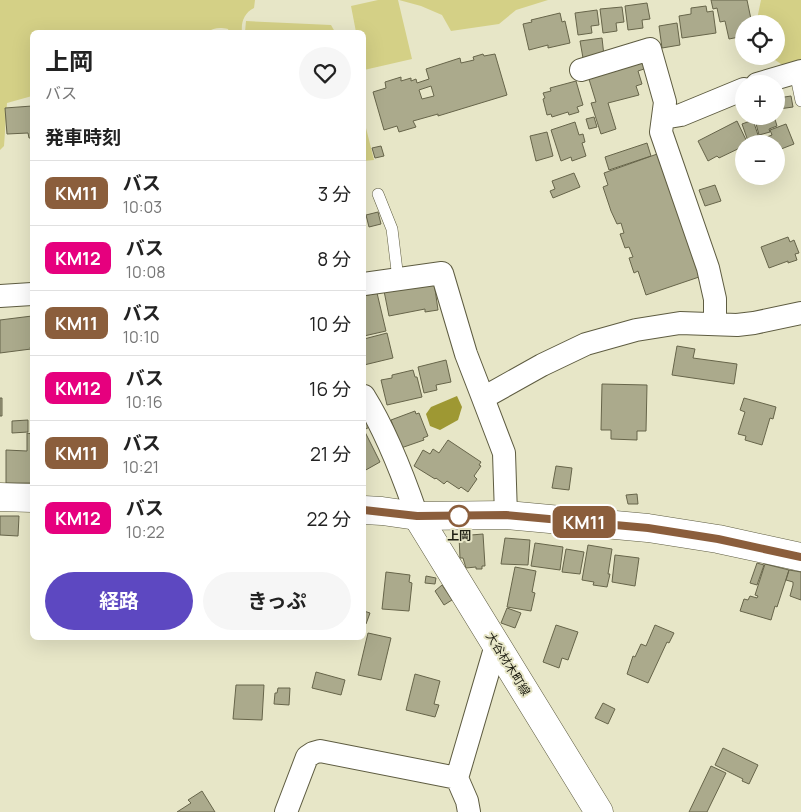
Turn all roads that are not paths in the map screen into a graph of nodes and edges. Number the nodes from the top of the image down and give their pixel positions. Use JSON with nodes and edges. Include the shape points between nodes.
{"nodes":[{"id":1,"x":581,"y":70,"type":"dead end"},
{"id":2,"x":798,"y":72,"type":"edge"},
{"id":3,"x":785,"y":76,"type":"edge"},
{"id":4,"x":735,"y":93,"type":"edge"},
{"id":5,"x":801,"y":101,"type":"edge"},
{"id":6,"x":663,"y":118,"type":"junction"},
{"id":7,"x":378,"y":194,"type":"dead end"},
{"id":8,"x":398,"y":278,"type":"junction"},
{"id":9,"x":366,"y":284,"type":"edge"},
{"id":10,"x":30,"y":294,"type":"edge"},
{"id":11,"x":0,"y":296,"type":"edge"},
{"id":12,"x":801,"y":313,"type":"edge"},
{"id":13,"x":715,"y":324,"type":"junction"},
{"id":14,"x":483,"y":398,"type":"junction"},
{"id":15,"x":366,"y":399,"type":"edge"},
{"id":16,"x":0,"y":497,"type":"edge"},
{"id":17,"x":30,"y":498,"type":"edge"},
{"id":18,"x":366,"y":510,"type":"edge"},
{"id":19,"x":506,"y":515,"type":"junction"},
{"id":20,"x":417,"y":516,"type":"junction"},
{"id":21,"x":801,"y":557,"type":"edge"},
{"id":22,"x":496,"y":645,"type":"junction"},
{"id":23,"x":458,"y":778,"type":"junction"},
{"id":24,"x":286,"y":812,"type":"edge"},
{"id":25,"x":469,"y":812,"type":"edge"},
{"id":26,"x":599,"y":812,"type":"edge"}],
"edges":[{"from":1,"to":6,"type":"street","via":[[650,49],[665,102]]},
{"from":2,"to":3,"type":"street"},
{"from":2,"to":5,"type":"lane"},
{"from":4,"to":6,"type":"street","via":[[681,115]]},
{"from":6,"to":13,"type":"street","via":[[660,132],[708,268]]},
{"from":7,"to":8,"type":"lane","via":[[392,229]]},
{"from":8,"to":9,"type":"street"},
{"from":8,"to":14,"type":"street","via":[[442,273]]},
{"from":10,"to":11,"type":"street"},
{"from":12,"to":13,"type":"street","via":[[754,323]]},
{"from":13,"to":14,"type":"street","via":[[680,323],[636,330],[586,344]]},
{"from":14,"to":19,"type":"street","via":[[504,453]]},
{"from":15,"to":20,"type":"street","via":[[379,420]]},
{"from":16,"to":17,"type":"main road"},
{"from":18,"to":20,"type":"main road"},
{"from":19,"to":20,"type":"main road"},
{"from":19,"to":21,"type":"main road","via":[[648,528]]},
{"from":20,"to":22,"type":"main road","name":"大谷材木町線"},
{"from":22,"to":23,"type":"street"},
{"from":22,"to":26,"type":"main road","name":"大谷材木町線"},
{"from":23,"to":24,"type":"street","via":[[312,753],[307,758]]},
{"from":23,"to":25,"type":"street"}]}
